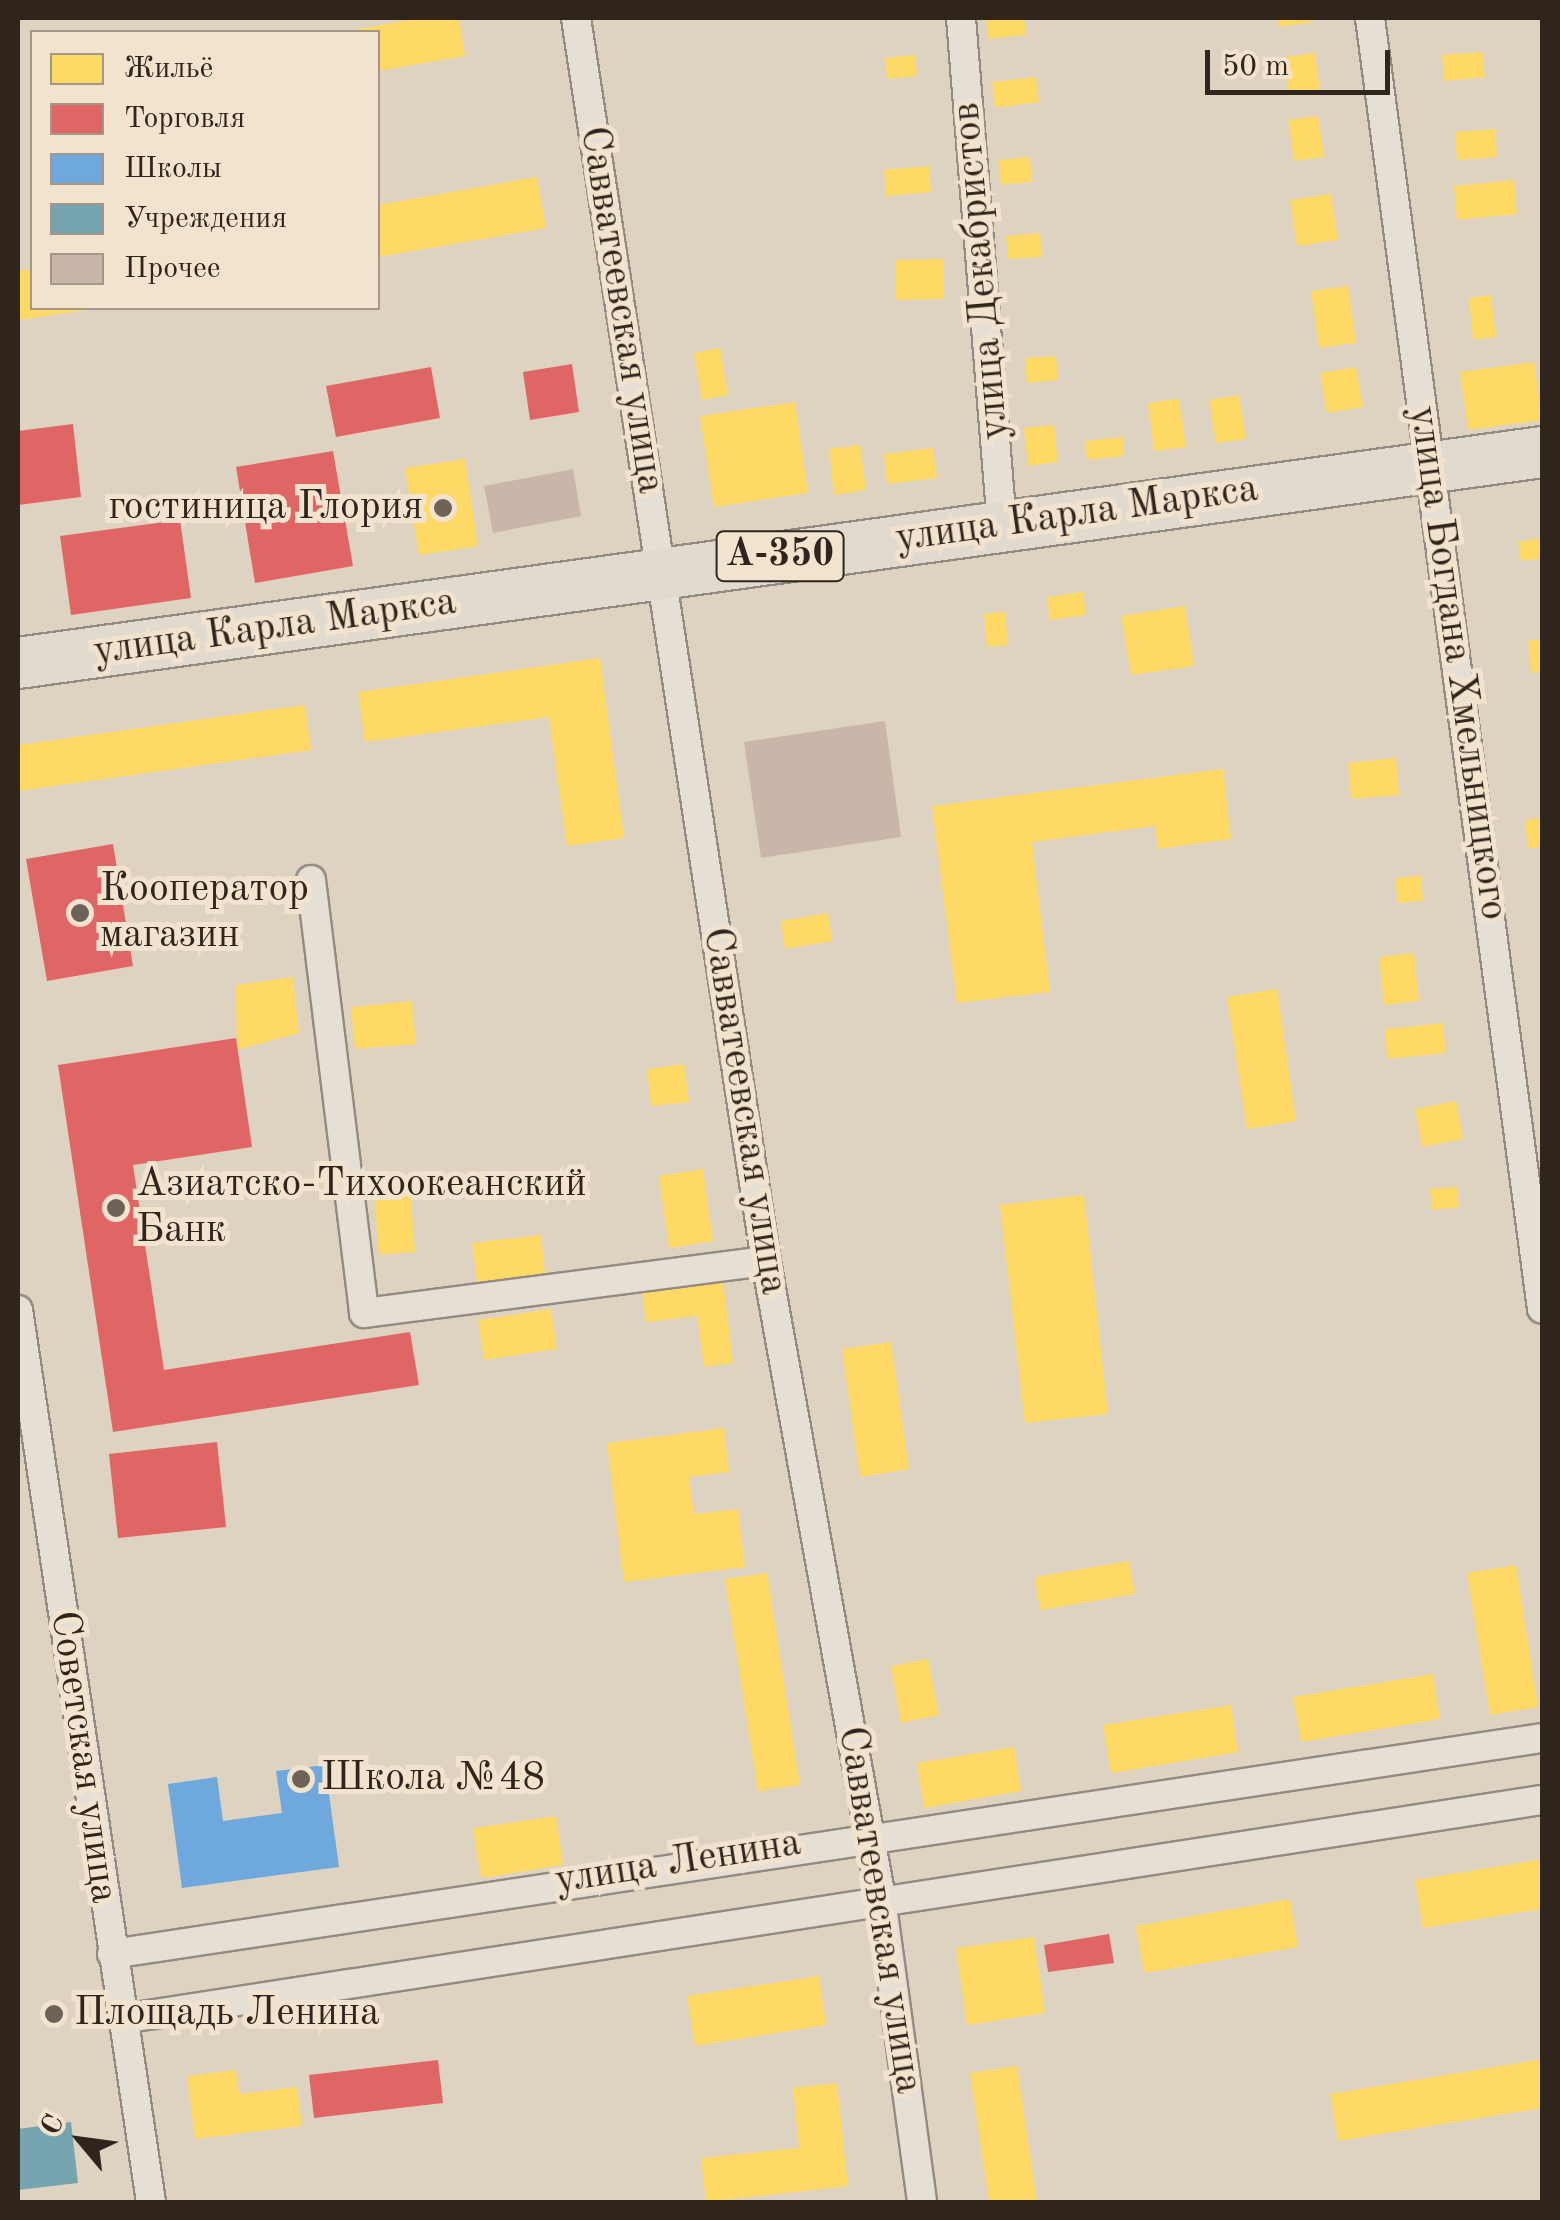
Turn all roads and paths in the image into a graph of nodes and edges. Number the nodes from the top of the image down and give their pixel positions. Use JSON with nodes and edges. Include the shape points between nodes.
{"nodes":[{"id":1,"x":576,"y":18,"type":"edge"},
{"id":2,"x":961,"y":18,"type":"edge"},
{"id":3,"x":1370,"y":18,"type":"edge"},
{"id":4,"x":1542,"y":452,"type":"edge"},
{"id":5,"x":1430,"y":467,"type":"junction"},
{"id":6,"x":1002,"y":525,"type":"junction"},
{"id":7,"x":661,"y":573,"type":"junction"},
{"id":8,"x":18,"y":663,"type":"edge"},
{"id":9,"x":311,"y":880,"type":"dead end"},
{"id":10,"x":766,"y":1262,"type":"junction"},
{"id":11,"x":18,"y":1310,"type":"edge"},
{"id":12,"x":1542,"y":1310,"type":"edge"},
{"id":13,"x":1542,"y":1738,"type":"edge"},
{"id":14,"x":1542,"y":1800,"type":"edge"},
{"id":15,"x":870,"y":1832,"type":"junction"},
{"id":16,"x":881,"y":1898,"type":"junction"},
{"id":17,"x":112,"y":1954,"type":"junction"},
{"id":18,"x":122,"y":2019,"type":"junction"},
{"id":19,"x":151,"y":2202,"type":"edge"},
{"id":20,"x":922,"y":2202,"type":"edge"}],
"edges":[{"from":1,"to":7,"type":"street","name":"Савватеевская улица"},
{"from":2,"to":6,"type":"street","name":"улица Декабристов"},
{"from":3,"to":5,"type":"street","name":"улица Богдана Хмельницкого"},
{"from":4,"to":5,"type":"highway","name":"улица Карла Маркса","number":"А-350"},
{"from":5,"to":6,"type":"highway","name":"улица Карла Маркса","number":"А-350"},
{"from":5,"to":12,"type":"street","name":"улица Богдана Хмельницкого"},
{"from":6,"to":7,"type":"highway","name":"улица Карла Маркса","number":"А-350"},
{"from":7,"to":8,"type":"highway","name":"улица Карла Маркса","number":"А-350"},
{"from":7,"to":10,"type":"street","name":"Савватеевская улица"},
{"from":9,"to":10,"type":"street","via":[[364,1313]]},
{"from":10,"to":15,"type":"street","name":"Савватеевская улица"},
{"from":11,"to":17,"type":"street","name":"Советская улица"},
{"from":13,"to":15,"type":"street","name":"улица Ленина"},
{"from":14,"to":16,"type":"street","name":"улица Ленина"},
{"from":15,"to":16,"type":"street","name":"Савватеевская улица"},
{"from":15,"to":17,"type":"street","name":"улица Ленина"},
{"from":16,"to":18,"type":"street","name":"улица Ленина"},
{"from":16,"to":20,"type":"street","name":"Савватеевская улица"},
{"from":17,"to":18,"type":"street","name":"Советская улица"},
{"from":18,"to":19,"type":"street","name":"Советская улица"}]}
